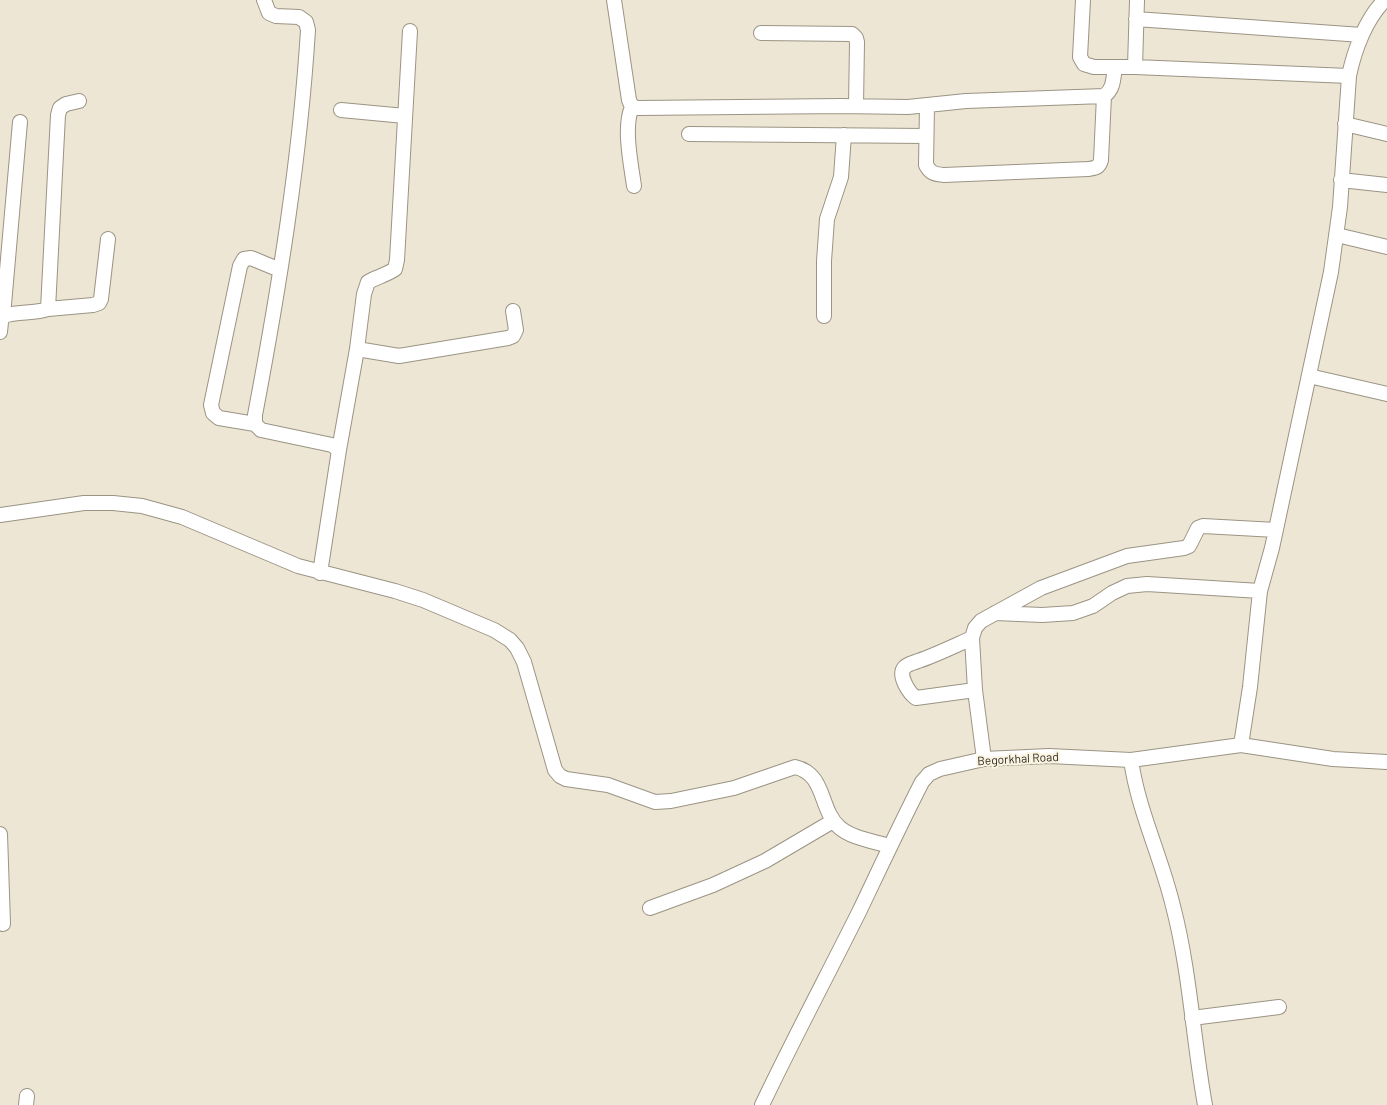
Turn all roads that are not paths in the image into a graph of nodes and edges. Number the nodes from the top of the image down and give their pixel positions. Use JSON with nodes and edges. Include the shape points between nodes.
{"nodes":[{"id":1,"x":264,"y":0,"type":"edge"},
{"id":2,"x":614,"y":0,"type":"edge"},
{"id":3,"x":1083,"y":0,"type":"edge"},
{"id":4,"x":1138,"y":0,"type":"edge"},
{"id":5,"x":1385,"y":0,"type":"edge"},
{"id":6,"x":1136,"y":19,"type":"junction"},
{"id":7,"x":410,"y":31,"type":"dead end"},
{"id":8,"x":761,"y":33,"type":"dead end"},
{"id":9,"x":1362,"y":35,"type":"junction"},
{"id":10,"x":1115,"y":67,"type":"junction"},
{"id":11,"x":1134,"y":67,"type":"junction"},
{"id":12,"x":1349,"y":76,"type":"junction"},
{"id":13,"x":1104,"y":96,"type":"junction"},
{"id":14,"x":79,"y":101,"type":"dead end"},
{"id":15,"x":856,"y":106,"type":"junction"},
{"id":16,"x":927,"y":106,"type":"junction"},
{"id":17,"x":632,"y":107,"type":"junction"},
{"id":18,"x":341,"y":110,"type":"dead end"},
{"id":19,"x":405,"y":116,"type":"junction"},
{"id":20,"x":20,"y":122,"type":"dead end"},
{"id":21,"x":1344,"y":124,"type":"junction"},
{"id":22,"x":689,"y":134,"type":"dead end"},
{"id":23,"x":1387,"y":134,"type":"edge"},
{"id":24,"x":844,"y":135,"type":"junction"},
{"id":25,"x":926,"y":136,"type":"junction"},
{"id":26,"x":1341,"y":180,"type":"junction"},
{"id":27,"x":1387,"y":185,"type":"edge"},
{"id":28,"x":634,"y":186,"type":"dead end"},
{"id":29,"x":1337,"y":235,"type":"junction"},
{"id":30,"x":108,"y":239,"type":"dead end"},
{"id":31,"x":1387,"y":247,"type":"edge"},
{"id":32,"x":280,"y":270,"type":"junction"},
{"id":33,"x":48,"y":309,"type":"junction"},
{"id":34,"x":512,"y":311,"type":"dead end"},
{"id":35,"x":3,"y":316,"type":"junction"},
{"id":36,"x":824,"y":316,"type":"dead end"},
{"id":37,"x":0,"y":332,"type":"edge"},
{"id":38,"x":357,"y":349,"type":"junction"},
{"id":39,"x":1309,"y":376,"type":"junction"},
{"id":40,"x":1387,"y":394,"type":"edge"},
{"id":41,"x":255,"y":424,"type":"junction"},
{"id":42,"x":339,"y":450,"type":"junction"},
{"id":43,"x":0,"y":515,"type":"edge"},
{"id":44,"x":1276,"y":530,"type":"junction"},
{"id":45,"x":320,"y":572,"type":"junction"},
{"id":46,"x":1260,"y":591,"type":"junction"},
{"id":47,"x":995,"y":614,"type":"junction"},
{"id":48,"x":972,"y":638,"type":"junction"},
{"id":49,"x":975,"y":690,"type":"junction"},
{"id":50,"x":1241,"y":745,"type":"junction"},
{"id":51,"x":984,"y":759,"type":"junction"},
{"id":52,"x":1131,"y":760,"type":"junction"},
{"id":53,"x":1387,"y":762,"type":"edge"},
{"id":54,"x":833,"y":821,"type":"junction"},
{"id":55,"x":0,"y":834,"type":"edge"},
{"id":56,"x":889,"y":846,"type":"junction"},
{"id":57,"x":650,"y":908,"type":"dead end"},
{"id":58,"x":3,"y":924,"type":"dead end"},
{"id":59,"x":1279,"y":1007,"type":"dead end"},
{"id":60,"x":1192,"y":1018,"type":"junction"},
{"id":61,"x":762,"y":1105,"type":"edge"},
{"id":62,"x":1205,"y":1105,"type":"edge"}],
"edges":[{"from":1,"to":32,"type":"street","via":[[269,13],[299,17],[306,22],[308,30],[304,89]]},
{"from":2,"to":17,"type":"street"},
{"from":3,"to":10,"type":"street","via":[[1080,57],[1084,64],[1094,67]]},
{"from":4,"to":6,"type":"street"},
{"from":5,"to":9,"type":"street"},
{"from":6,"to":9,"type":"street"},
{"from":6,"to":11,"type":"street"},
{"from":7,"to":19,"type":"street"},
{"from":8,"to":15,"type":"street","via":[[852,34],[857,42]]},
{"from":9,"to":12,"type":"street"},
{"from":10,"to":11,"type":"street"},
{"from":10,"to":13,"type":"street","via":[[1112,87]]},
{"from":11,"to":12,"type":"street"},
{"from":12,"to":21,"type":"street"},
{"from":13,"to":16,"type":"street","via":[[966,101]]},
{"from":13,"to":25,"type":"street","via":[[1101,160],[1096,168],[934,174],[926,165]]},
{"from":14,"to":33,"type":"street","via":[[60,108],[58,115]]},
{"from":15,"to":16,"type":"street"},
{"from":15,"to":17,"type":"street"},
{"from":16,"to":25,"type":"street"},
{"from":17,"to":28,"type":"street","via":[[628,125]]},
{"from":18,"to":19,"type":"street"},
{"from":19,"to":38,"type":"street","via":[[397,260],[395,269],[368,282]]},
{"from":20,"to":35,"type":"street"},
{"from":21,"to":23,"type":"street"},
{"from":21,"to":26,"type":"street"},
{"from":22,"to":24,"type":"street"},
{"from":24,"to":25,"type":"street"},
{"from":24,"to":36,"type":"street","via":[[841,177],[827,219]]},
{"from":26,"to":27,"type":"street"},
{"from":26,"to":29,"type":"street"},
{"from":29,"to":31,"type":"street"},
{"from":29,"to":39,"type":"street"},
{"from":30,"to":33,"type":"street","via":[[99,303]]},
{"from":32,"to":41,"type":"street"},
{"from":32,"to":41,"type":"street","via":[[251,258],[244,259],[240,266],[211,406],[219,418]]},
{"from":33,"to":35,"type":"street"},
{"from":34,"to":38,"type":"street","via":[[516,330],[508,338],[399,356]]},
{"from":35,"to":37,"type":"street"},
{"from":38,"to":42,"type":"street"},
{"from":39,"to":40,"type":"street"},
{"from":39,"to":44,"type":"street"},
{"from":41,"to":42,"type":"street","via":[[261,430],[332,445]]},
{"from":42,"to":45,"type":"street"},
{"from":43,"to":45,"type":"street","via":[[84,503],[142,506],[182,517],[298,566]]},
{"from":44,"to":46,"type":"street"},
{"from":44,"to":47,"type":"street","via":[[1204,526],[1198,528],[1189,546],[1126,556],[1041,588]]},
{"from":45,"to":54,"type":"street","via":[[423,600],[510,640],[524,662],[555,770],[566,779],[608,785],[655,802],[734,788],[795,767],[814,778]]},
{"from":46,"to":47,"type":"street","via":[[1147,584],[1128,586],[1093,606],[1073,613]]},
{"from":46,"to":50,"type":"street"},
{"from":47,"to":48,"type":"street","via":[[981,621]]},
{"from":48,"to":49,"type":"street"},
{"from":48,"to":49,"type":"street","via":[[908,664],[902,675],[910,694],[916,698]]},
{"from":49,"to":51,"type":"street"},
{"from":50,"to":52,"type":"street","name":"Begorkhal Road"},
{"from":50,"to":53,"type":"street","name":"Begorkhal Road","via":[[1333,759]]},
{"from":51,"to":52,"type":"street","name":"Begorkhal Road","via":[[1050,756]]},
{"from":51,"to":56,"type":"street","name":"Begorkhal Road","via":[[929,774]]},
{"from":52,"to":60,"type":"street","via":[[1140,804],[1174,906]]},
{"from":54,"to":56,"type":"street","via":[[847,832]]},
{"from":54,"to":57,"type":"street","via":[[765,861]]},
{"from":55,"to":58,"type":"street"},
{"from":56,"to":61,"type":"street","name":"Begorkhal Road"},
{"from":59,"to":60,"type":"street"},
{"from":60,"to":62,"type":"street"}]}
